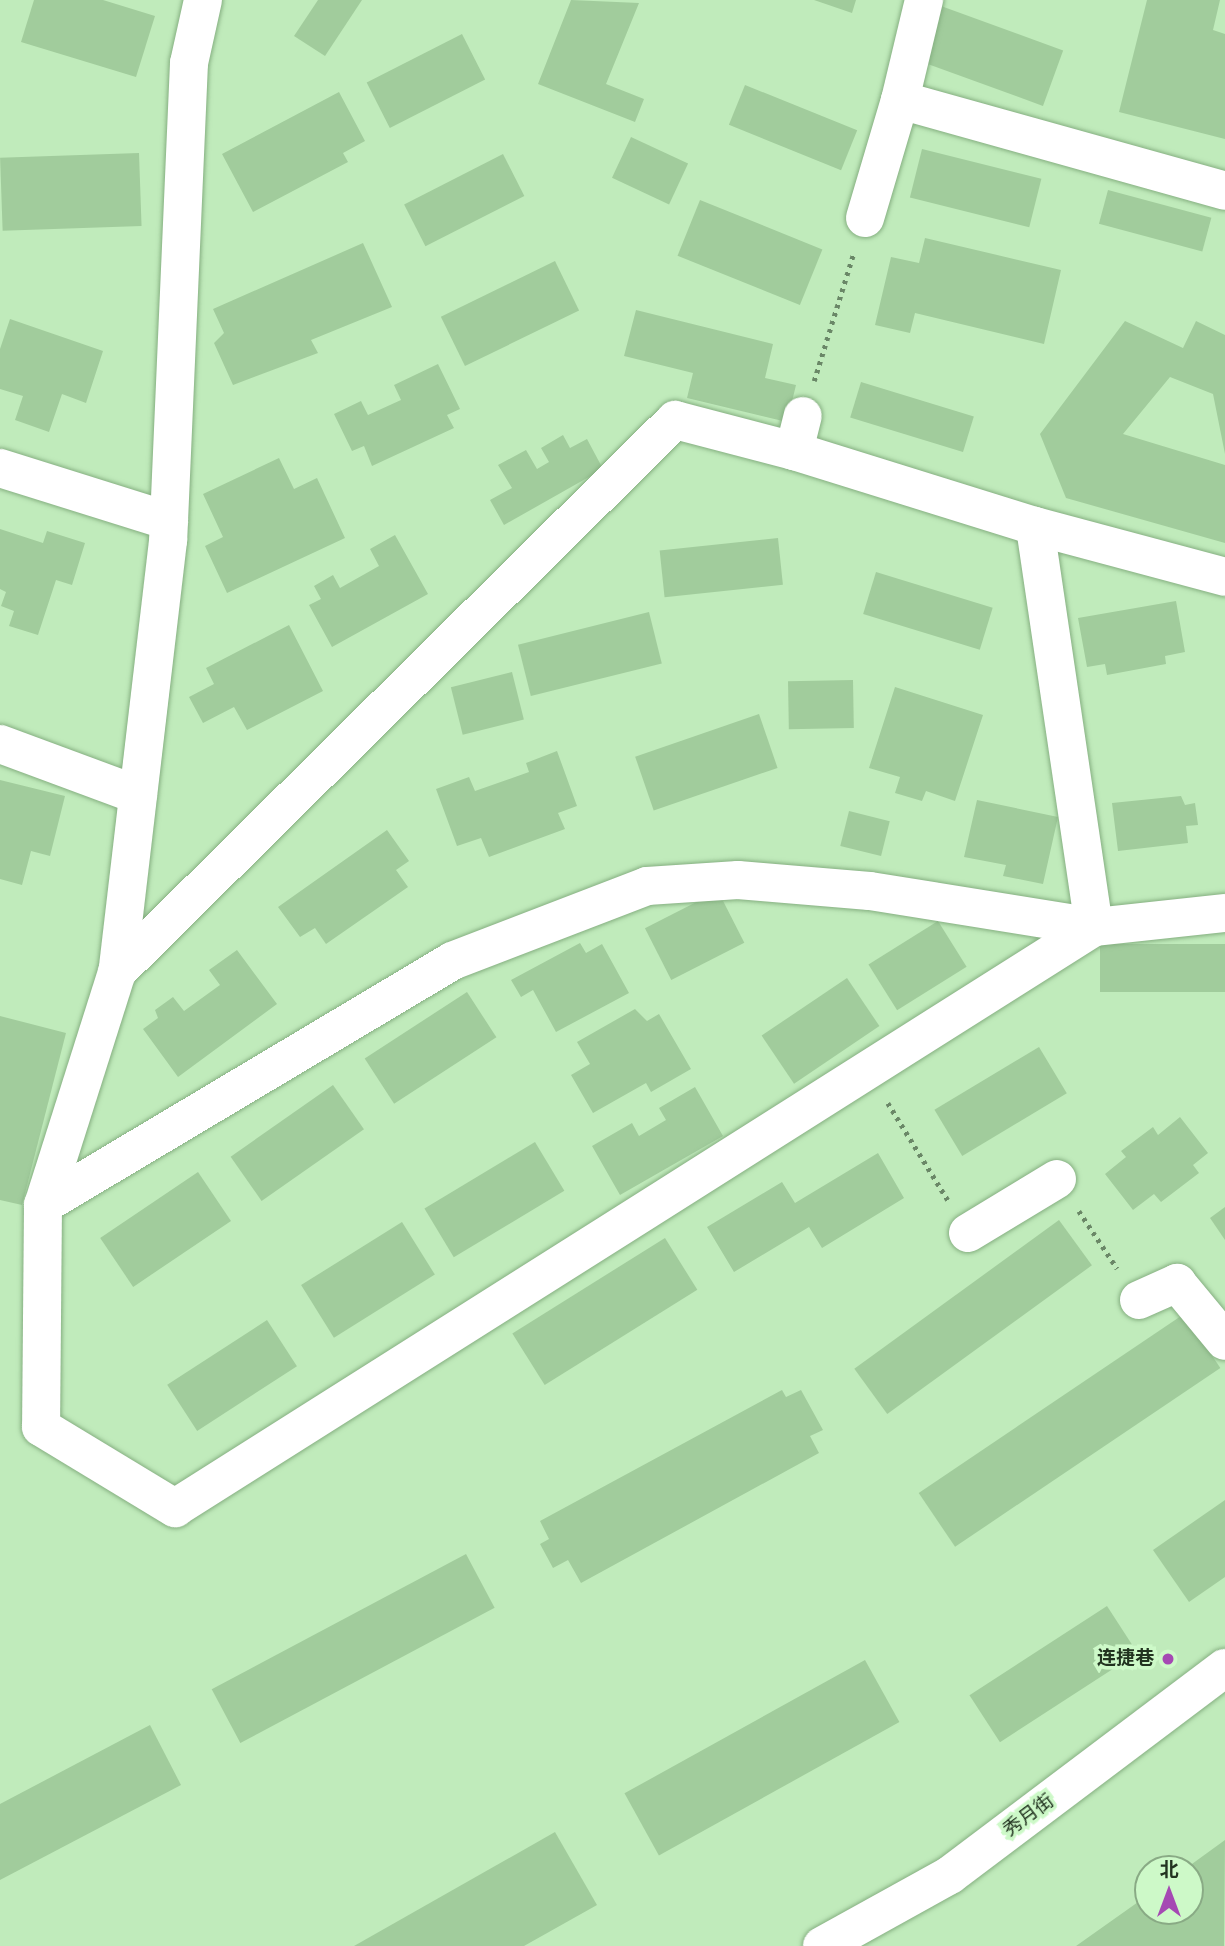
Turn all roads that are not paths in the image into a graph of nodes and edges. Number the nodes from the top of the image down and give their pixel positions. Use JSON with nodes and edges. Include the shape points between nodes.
{"nodes":[{"id":1,"x":203,"y":0,"type":"edge"},
{"id":2,"x":924,"y":0,"type":"edge"},
{"id":3,"x":900,"y":100,"type":"junction"},
{"id":4,"x":1225,"y":191,"type":"edge"},
{"id":5,"x":865,"y":218,"type":"road end"},
{"id":6,"x":0,"y":468,"type":"edge"},
{"id":7,"x":169,"y":521,"type":"junction"},
{"id":8,"x":1035,"y":526,"type":"junction"},
{"id":9,"x":1225,"y":577,"type":"edge"},
{"id":10,"x":0,"y":744,"type":"edge"},
{"id":11,"x":138,"y":795,"type":"junction"},
{"id":12,"x":1225,"y":913,"type":"edge"},
{"id":13,"x":1094,"y":927,"type":"junction"},
{"id":14,"x":117,"y":972,"type":"junction"},
{"id":15,"x":1057,"y":1179,"type":"road end"},
{"id":16,"x":44,"y":1205,"type":"junction"},
{"id":17,"x":968,"y":1233,"type":"road end"},
{"id":18,"x":1139,"y":1300,"type":"road end"},
{"id":19,"x":1225,"y":1341,"type":"edge"},
{"id":20,"x":1225,"y":1668,"type":"edge"},
{"id":21,"x":822,"y":1946,"type":"edge"}],
"edges":[{"from":1,"to":7,"type":"street","via":[[189,63]]},
{"from":2,"to":3,"type":"street"},
{"from":3,"to":4,"type":"street"},
{"from":3,"to":5,"type":"street"},
{"from":6,"to":7,"type":"street"},
{"from":7,"to":11,"type":"street"},
{"from":8,"to":9,"type":"street"},
{"from":8,"to":13,"type":"street"},
{"from":8,"to":14,"type":"street","via":[[799,433],[675,420]]},
{"from":10,"to":11,"type":"street"},
{"from":11,"to":14,"type":"street"},
{"from":12,"to":13,"type":"street"},
{"from":13,"to":16,"type":"street","via":[[856,890],[738,880],[647,886],[452,961]]},
{"from":13,"to":16,"type":"street","via":[[175,1508],[41,1427]]},
{"from":14,"to":16,"type":"street"},
{"from":15,"to":17,"type":"street"},
{"from":18,"to":19,"type":"street","via":[[1177,1283]]},
{"from":20,"to":21,"type":"street","name":"秀月街","via":[[950,1875]]}]}
